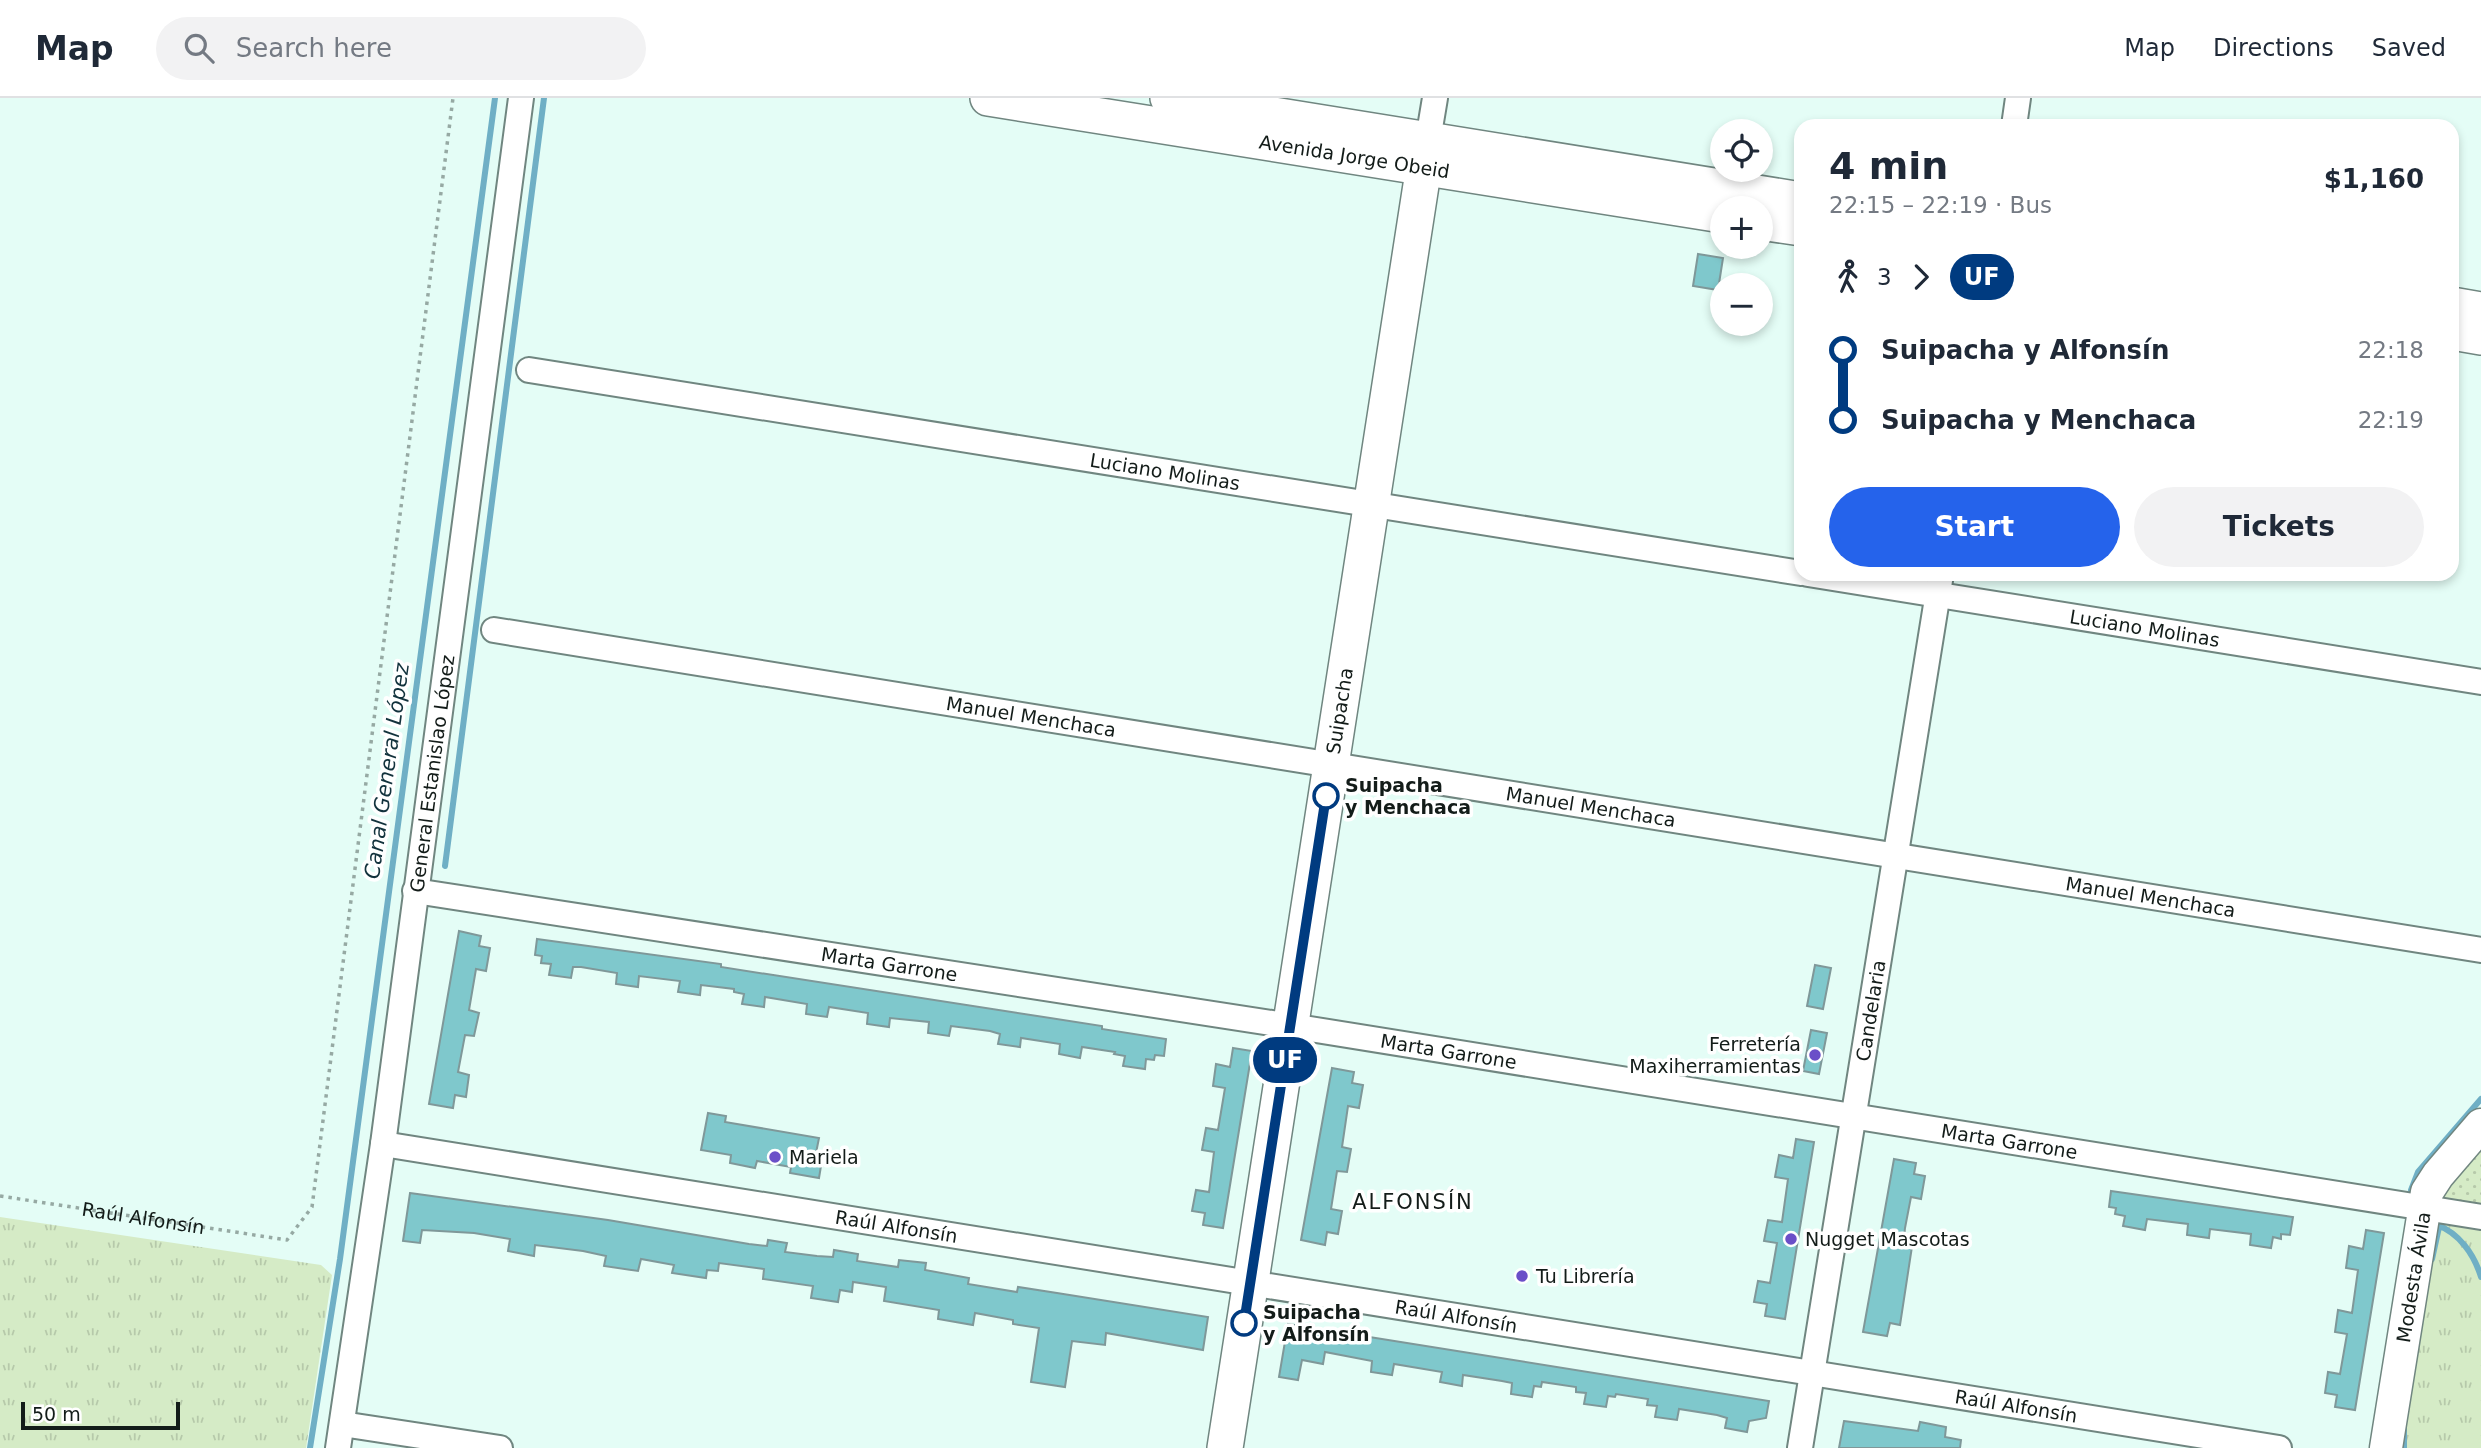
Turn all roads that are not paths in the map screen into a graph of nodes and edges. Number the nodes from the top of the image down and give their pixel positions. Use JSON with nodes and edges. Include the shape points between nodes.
{"nodes":[{"id":1,"x":521,"y":98,"type":"edge"},
{"id":2,"x":988,"y":98,"type":"edge"},
{"id":3,"x":1168,"y":98,"type":"edge"},
{"id":4,"x":1435,"y":98,"type":"edge"},
{"id":5,"x":2018,"y":98,"type":"edge"},
{"id":6,"x":2015,"y":119,"type":"edge"},
{"id":7,"x":1426,"y":154,"type":"junction"},
{"id":8,"x":1794,"y":199,"type":"edge"},
{"id":9,"x":1710,"y":213,"type":"edge"},
{"id":10,"x":1773,"y":224,"type":"edge"},
{"id":11,"x":1794,"y":227,"type":"edge"},
{"id":12,"x":2459,"y":306,"type":"edge"},
{"id":13,"x":2481,"y":310,"type":"edge"},
{"id":14,"x":2459,"y":333,"type":"edge"},
{"id":15,"x":2481,"y":337,"type":"edge"},
{"id":16,"x":529,"y":370,"type":"dead end"},
{"id":17,"x":1371,"y":504,"type":"junction"},
{"id":18,"x":1794,"y":572,"type":"edge"},
{"id":19,"x":1900,"y":581,"type":"edge"},
{"id":20,"x":1939,"y":584,"type":"edge"},
{"id":21,"x":494,"y":630,"type":"dead end"},
{"id":22,"x":2481,"y":682,"type":"edge"},
{"id":23,"x":1331,"y":765,"type":"junction"},
{"id":24,"x":1895,"y":855,"type":"junction"},
{"id":25,"x":415,"y":891,"type":"junction"},
{"id":26,"x":2481,"y":950,"type":"edge"},
{"id":27,"x":1290,"y":1026,"type":"junction"},
{"id":28,"x":1852,"y":1115,"type":"junction"},
{"id":29,"x":2481,"y":1125,"type":"edge"},
{"id":30,"x":383,"y":1144,"type":"junction"},
{"id":31,"x":2424,"y":1208,"type":"junction"},
{"id":32,"x":2481,"y":1217,"type":"edge"},
{"id":33,"x":1250,"y":1283,"type":"junction"},
{"id":34,"x":1811,"y":1373,"type":"junction"},
{"id":35,"x":340,"y":1436,"type":"edge"},
{"id":36,"x":500,"y":1448,"type":"edge"},
{"id":37,"x":1225,"y":1448,"type":"edge"},
{"id":38,"x":1800,"y":1448,"type":"edge"},
{"id":39,"x":2279,"y":1448,"type":"edge"},
{"id":40,"x":2386,"y":1448,"type":"edge"}],
"edges":[{"from":1,"to":25,"type":"street","name":"General Estanislao López"},
{"from":2,"to":7,"type":"main road","name":"Avenida Jorge Obeid"},
{"from":3,"to":7,"type":"main road","name":"Avenida Jorge Obeid"},
{"from":4,"to":7,"type":"street","name":"Suipacha"},
{"from":5,"to":6,"type":"street"},
{"from":7,"to":8,"type":"main road","name":"Avenida Jorge Obeid"},
{"from":7,"to":9,"type":"main road","name":"Avenida Jorge Obeid"},
{"from":7,"to":17,"type":"main road","name":"Suipacha"},
{"from":10,"to":11,"type":"main road"},
{"from":12,"to":13,"type":"main road"},
{"from":14,"to":15,"type":"main road"},
{"from":16,"to":17,"type":"street","name":"Luciano Molinas"},
{"from":17,"to":18,"type":"street","name":"Luciano Molinas"},
{"from":17,"to":23,"type":"main road","name":"Suipacha"},
{"from":19,"to":20,"type":"street","name":"Luciano Molinas"},
{"from":20,"to":22,"type":"street","name":"Luciano Molinas"},
{"from":20,"to":24,"type":"street","name":"Candelaria"},
{"from":21,"to":23,"type":"street","name":"Manuel Menchaca"},
{"from":23,"to":24,"type":"street","name":"Manuel Menchaca"},
{"from":23,"to":27,"type":"main road","name":"Suipacha"},
{"from":24,"to":26,"type":"street","name":"Manuel Menchaca"},
{"from":24,"to":28,"type":"street","name":"Candelaria"},
{"from":25,"to":27,"type":"street","name":"Marta Garrone"},
{"from":25,"to":30,"type":"street","name":"General Estanislao López"},
{"from":27,"to":28,"type":"street","name":"Marta Garrone"},
{"from":27,"to":33,"type":"main road","name":"Suipacha"},
{"from":28,"to":31,"type":"street","name":"Marta Garrone"},
{"from":28,"to":34,"type":"street","name":"Candelaria"},
{"from":29,"to":31,"type":"street","name":"Modesta Ávila","via":[[2438,1175]]},
{"from":30,"to":33,"type":"street","name":"Raúl Alfonsín"},
{"from":30,"to":35,"type":"street","name":"General Estanislao López"},
{"from":31,"to":32,"type":"street","name":"Marta Garrone"},
{"from":31,"to":40,"type":"street","name":"Modesta Ávila"},
{"from":33,"to":34,"type":"street","name":"Raúl Alfonsín"},
{"from":33,"to":37,"type":"main road","name":"Suipacha"},
{"from":34,"to":38,"type":"street","name":"Candelaria"},
{"from":34,"to":39,"type":"street","name":"Raúl Alfonsín"},
{"from":35,"to":36,"type":"street"}]}
